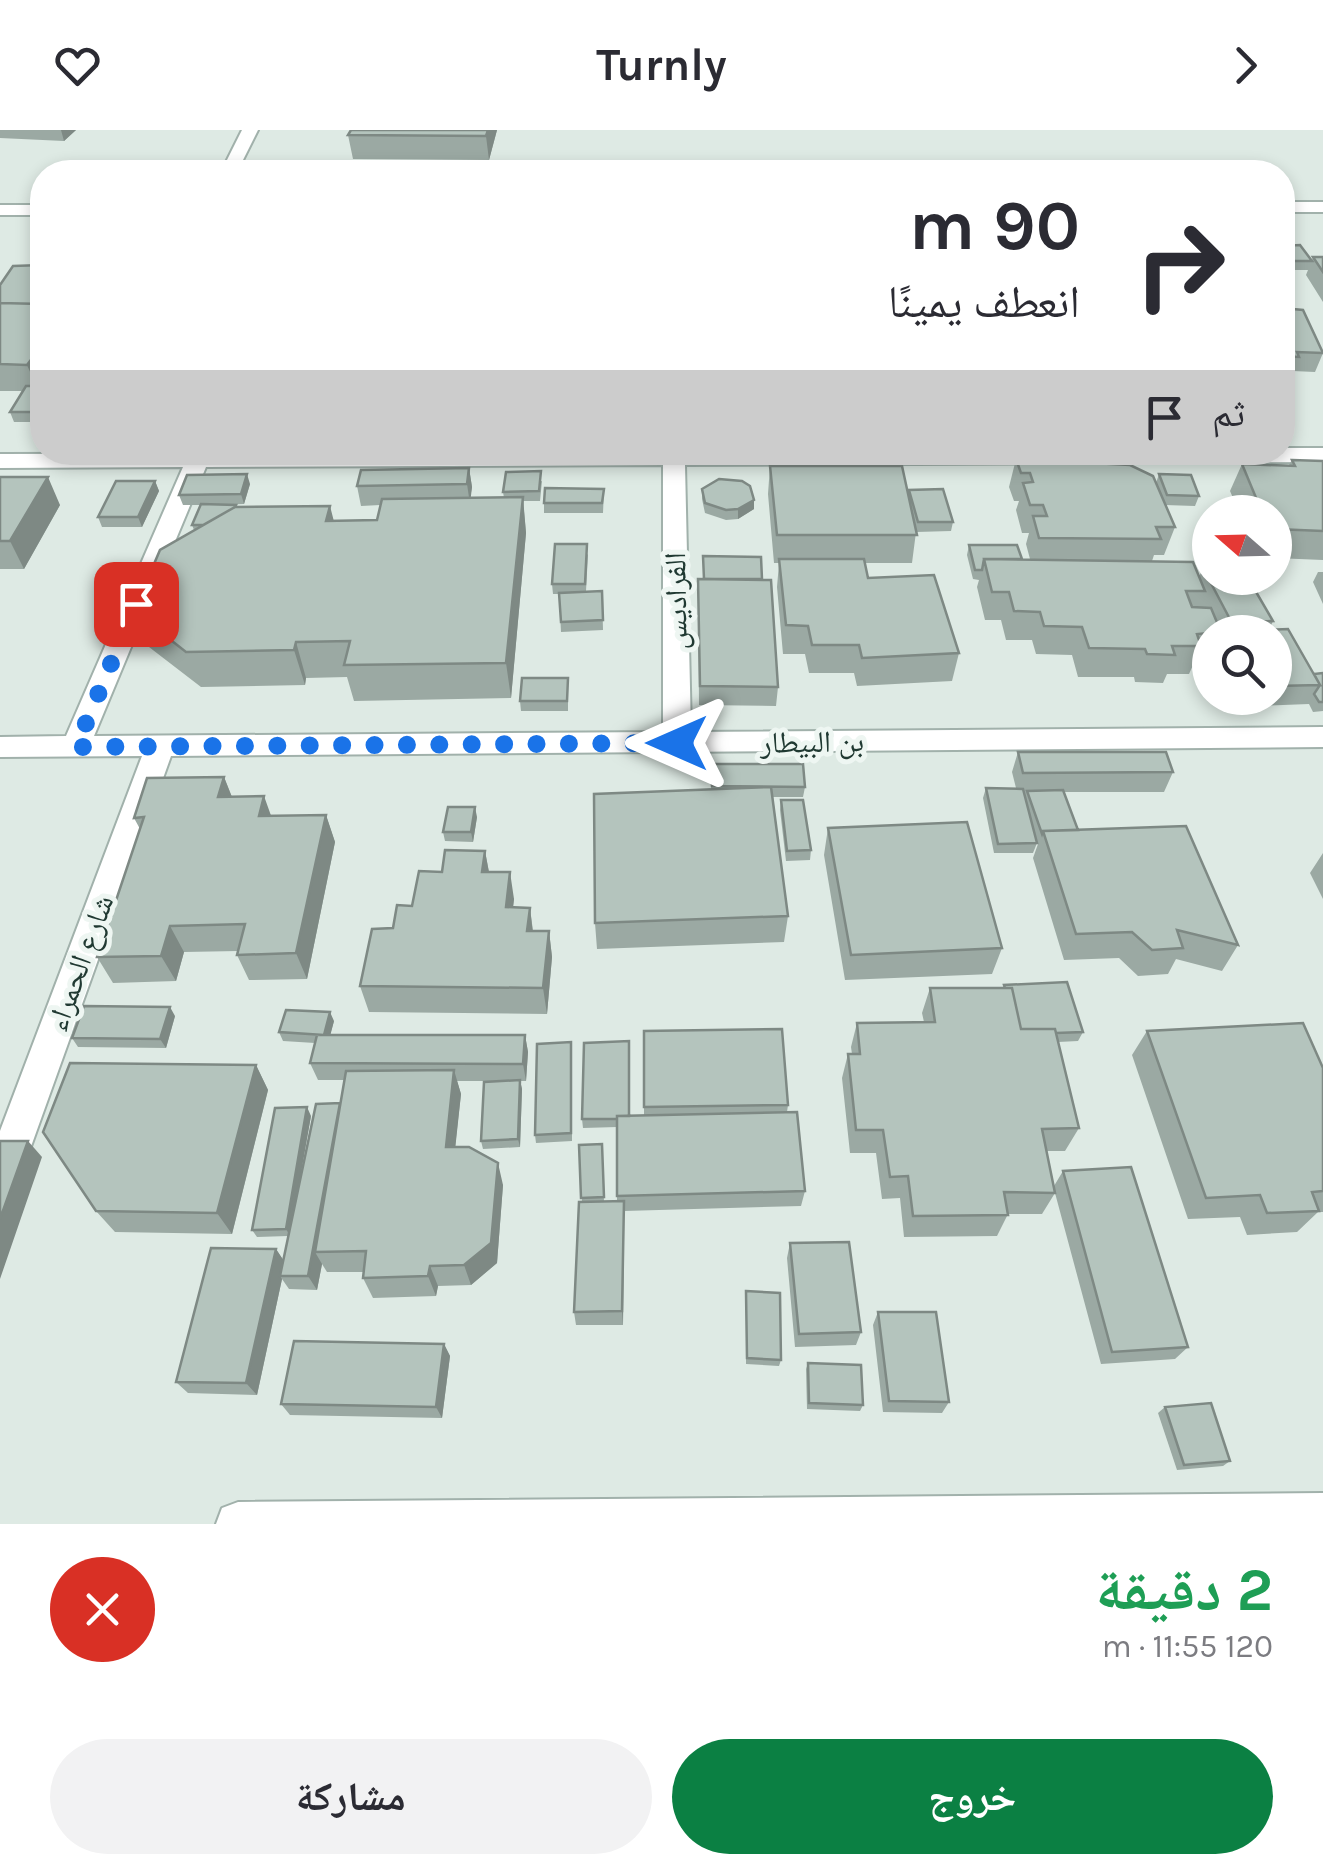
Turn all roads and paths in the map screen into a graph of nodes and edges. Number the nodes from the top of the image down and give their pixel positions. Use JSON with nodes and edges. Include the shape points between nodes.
{"nodes":[{"id":1,"x":250,"y":130,"type":"edge"},
{"id":2,"x":235,"y":160,"type":"edge"},
{"id":3,"x":1295,"y":207,"type":"edge"},
{"id":4,"x":1323,"y":207,"type":"edge"},
{"id":5,"x":0,"y":210,"type":"edge"},
{"id":6,"x":30,"y":210,"type":"edge"},
{"id":7,"x":1295,"y":455,"type":"edge"},
{"id":8,"x":1323,"y":455,"type":"edge"},
{"id":9,"x":0,"y":461,"type":"edge"},
{"id":10,"x":30,"y":461,"type":"edge"},
{"id":11,"x":195,"y":465,"type":"edge"},
{"id":12,"x":674,"y":465,"type":"edge"},
{"id":13,"x":1323,"y":737,"type":"edge"},
{"id":14,"x":677,"y":743,"type":"junction"},
{"id":15,"x":0,"y":747,"type":"edge"},
{"id":16,"x":76,"y":747,"type":"junction"},
{"id":17,"x":160,"y":747,"type":"junction"},
{"id":18,"x":0,"y":1180,"type":"edge"},
{"id":19,"x":1323,"y":1515,"type":"edge"},
{"id":20,"x":522,"y":1523,"type":"edge"},
{"id":21,"x":238,"y":1524,"type":"edge"}],
"edges":[{"from":1,"to":2,"type":"street"},
{"from":3,"to":4,"type":"street"},
{"from":5,"to":6,"type":"street"},
{"from":7,"to":8,"type":"street"},
{"from":9,"to":10,"type":"street"},
{"from":11,"to":16,"type":"street"},
{"from":12,"to":14,"type":"street","name":"الفراديس"},
{"from":13,"to":14,"type":"street","name":"بن البيطار"},
{"from":14,"to":17,"type":"street","name":"بن البيطار"},
{"from":15,"to":16,"type":"street","name":"بن البيطار"},
{"from":16,"to":17,"type":"street","name":"بن البيطار"},
{"from":17,"to":18,"type":"street","name":"شارع الحمراء"},
{"from":19,"to":20,"type":"street"},
{"from":20,"to":21,"type":"street"}]}
